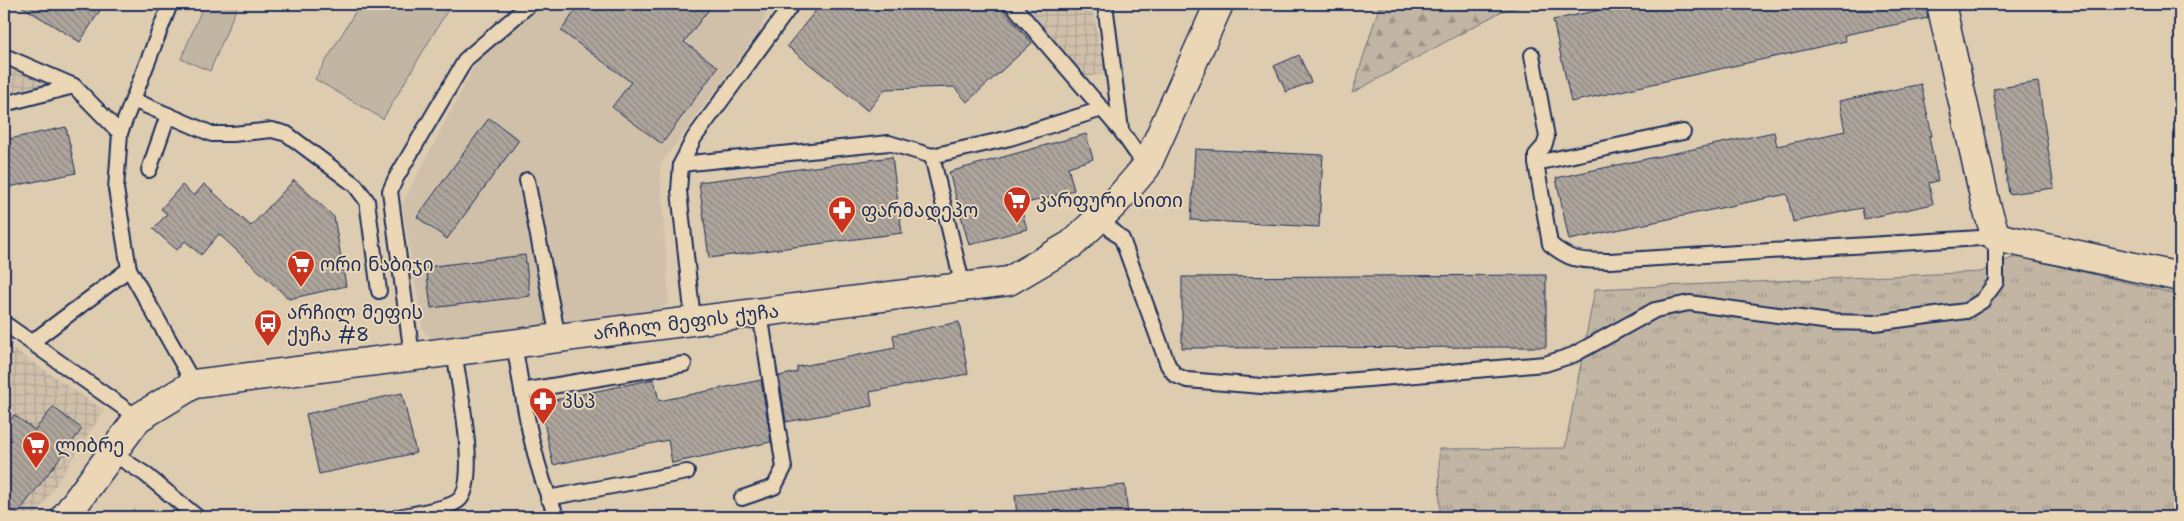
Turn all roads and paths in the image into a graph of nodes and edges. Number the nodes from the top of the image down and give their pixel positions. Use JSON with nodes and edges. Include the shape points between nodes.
{"nodes":[{"id":1,"x":170,"y":4,"type":"edge"},
{"id":2,"x":530,"y":4,"type":"edge"},
{"id":3,"x":792,"y":4,"type":"edge"},
{"id":4,"x":1012,"y":4,"type":"edge"},
{"id":5,"x":1105,"y":4,"type":"edge"},
{"id":6,"x":1219,"y":4,"type":"edge"},
{"id":7,"x":1941,"y":4,"type":"edge"},
{"id":8,"x":1532,"y":54,"type":"dead end"},
{"id":9,"x":4,"y":58,"type":"edge"},
{"id":10,"x":74,"y":86,"type":"junction"},
{"id":11,"x":133,"y":100,"type":"junction"},
{"id":12,"x":4,"y":104,"type":"edge"},
{"id":13,"x":1102,"y":109,"type":"junction"},
{"id":14,"x":168,"y":115,"type":"junction"},
{"id":15,"x":1121,"y":131,"type":"junction"},
{"id":16,"x":1683,"y":132,"type":"dead end"},
{"id":17,"x":120,"y":133,"type":"junction"},
{"id":18,"x":932,"y":156,"type":"junction"},
{"id":19,"x":1536,"y":163,"type":"junction"},
{"id":20,"x":681,"y":164,"type":"junction"},
{"id":21,"x":1146,"y":167,"type":"junction"},
{"id":22,"x":149,"y":170,"type":"dead end"},
{"id":23,"x":527,"y":180,"type":"dead end"},
{"id":24,"x":1100,"y":218,"type":"junction"},
{"id":25,"x":1996,"y":237,"type":"junction"},
{"id":26,"x":129,"y":269,"type":"junction"},
{"id":27,"x":2180,"y":277,"type":"edge"},
{"id":28,"x":963,"y":287,"type":"junction"},
{"id":29,"x":379,"y":291,"type":"dead end"},
{"id":30,"x":760,"y":313,"type":"junction"},
{"id":31,"x":693,"y":320,"type":"junction"},
{"id":32,"x":4,"y":323,"type":"edge"},
{"id":33,"x":558,"y":338,"type":"junction"},
{"id":34,"x":32,"y":342,"type":"junction"},
{"id":35,"x":514,"y":343,"type":"junction"},
{"id":36,"x":454,"y":350,"type":"junction"},
{"id":37,"x":412,"y":356,"type":"junction"},
{"id":38,"x":684,"y":364,"type":"dead end"},
{"id":39,"x":194,"y":384,"type":"junction"},
{"id":40,"x":522,"y":391,"type":"junction"},
{"id":41,"x":138,"y":418,"type":"junction"},
{"id":42,"x":112,"y":453,"type":"junction"},
{"id":43,"x":687,"y":472,"type":"dead end"},
{"id":44,"x":548,"y":498,"type":"junction"},
{"id":45,"x":742,"y":498,"type":"dead end"},
{"id":46,"x":65,"y":517,"type":"edge"},
{"id":47,"x":197,"y":517,"type":"edge"},
{"id":48,"x":398,"y":517,"type":"edge"},
{"id":49,"x":557,"y":517,"type":"edge"}],
"edges":[{"from":1,"to":11,"type":"lane"},
{"from":2,"to":37,"type":"lane","via":[[466,59],[390,191]]},
{"from":3,"to":20,"type":"lane","via":[[694,138]]},
{"from":4,"to":13,"type":"lane"},
{"from":5,"to":15,"type":"lane"},
{"from":6,"to":21,"type":"street","name":"არჩილ მეფის ქუჩა"},
{"from":7,"to":25,"type":"street"},
{"from":8,"to":19,"type":"lane","via":[[1547,137],[1536,155]]},
{"from":9,"to":10,"type":"lane"},
{"from":10,"to":12,"type":"lane"},
{"from":10,"to":17,"type":"lane"},
{"from":11,"to":14,"type":"lane"},
{"from":11,"to":17,"type":"lane"},
{"from":13,"to":15,"type":"lane"},
{"from":13,"to":18,"type":"lane","via":[[1010,138]]},
{"from":14,"to":22,"type":"lane"},
{"from":14,"to":29,"type":"lane","via":[[212,134],[272,130],[287,134],[355,185],[367,201]]},
{"from":15,"to":21,"type":"lane"},
{"from":16,"to":19,"type":"lane"},
{"from":17,"to":26,"type":"lane","via":[[116,188]]},
{"from":18,"to":20,"type":"lane","via":[[889,143]]},
{"from":18,"to":28,"type":"lane"},
{"from":19,"to":25,"type":"lane","via":[[1550,244],[1574,260],[1610,261]]},
{"from":20,"to":31,"type":"lane","via":[[679,191]]},
{"from":21,"to":24,"type":"street","name":"არჩილ მეფის ქუჩა"},
{"from":23,"to":33,"type":"lane"},
{"from":24,"to":25,"type":"lane","via":[[1122,239],[1168,365],[1175,375],[1187,380],[1274,387],[1545,364],[1573,355],[1655,310],[1688,303],[1830,322],[1874,323],[1966,311],[1982,300],[1996,282]]},
{"from":24,"to":28,"type":"street","name":"არჩილ მეფის ქუჩა","via":[[1072,244],[1009,281]]},
{"from":25,"to":27,"type":"street"},
{"from":26,"to":34,"type":"lane"},
{"from":26,"to":39,"type":"lane"},
{"from":28,"to":30,"type":"street","name":"არჩილ მეფის ქუჩა"},
{"from":30,"to":31,"type":"street","name":"არჩილ მეფის ქუჩა"},
{"from":30,"to":45,"type":"lane","via":[[784,468],[774,487]]},
{"from":31,"to":33,"type":"street","name":"არჩილ მეფის ქუჩა"},
{"from":32,"to":34,"type":"lane"},
{"from":33,"to":35,"type":"street","name":"არჩილ მეფის ქუჩა"},
{"from":34,"to":41,"type":"lane"},
{"from":35,"to":36,"type":"street","name":"არჩილ მეფის ქუჩა"},
{"from":35,"to":40,"type":"lane"},
{"from":36,"to":37,"type":"street","name":"არჩილ მეფის ქუჩა"},
{"from":36,"to":48,"type":"lane","via":[[468,456],[467,486],[460,499],[451,505]]},
{"from":37,"to":39,"type":"street","name":"არჩილ მეფის ქუჩა"},
{"from":38,"to":40,"type":"lane"},
{"from":39,"to":41,"type":"street","name":"არჩილ მეფის ქუჩა"},
{"from":40,"to":44,"type":"lane"},
{"from":41,"to":42,"type":"street","name":"არჩილ მეფის ქუჩა"},
{"from":42,"to":46,"type":"street","name":"არჩილ მეფის ქუჩა"},
{"from":42,"to":47,"type":"lane","via":[[145,474]]},
{"from":43,"to":44,"type":"lane"},
{"from":44,"to":49,"type":"lane"}]}
